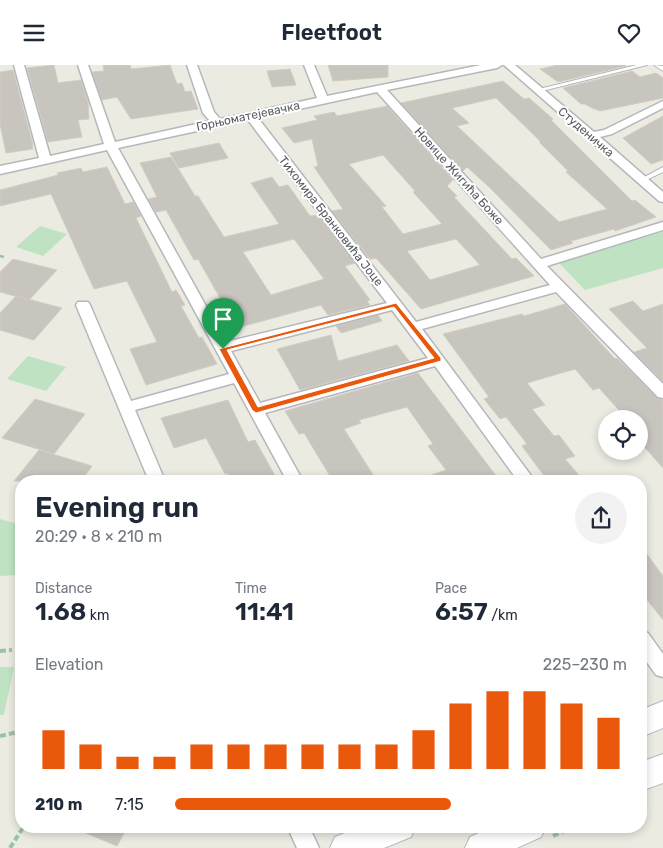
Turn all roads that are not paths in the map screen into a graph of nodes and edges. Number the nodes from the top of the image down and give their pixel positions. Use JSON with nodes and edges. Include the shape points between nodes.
{"nodes":[{"id":1,"x":20,"y":65,"type":"edge"},
{"id":2,"x":83,"y":65,"type":"edge"},
{"id":3,"x":192,"y":65,"type":"edge"},
{"id":4,"x":309,"y":65,"type":"edge"},
{"id":5,"x":497,"y":65,"type":"edge"},
{"id":6,"x":509,"y":65,"type":"edge"},
{"id":7,"x":644,"y":65,"type":"edge"},
{"id":8,"x":657,"y":65,"type":"edge"},
{"id":9,"x":663,"y":69,"type":"edge"},
{"id":10,"x":379,"y":88,"type":"junction"},
{"id":11,"x":538,"y":90,"type":"junction"},
{"id":12,"x":323,"y":100,"type":"junction"},
{"id":13,"x":663,"y":104,"type":"edge"},
{"id":14,"x":250,"y":115,"type":"junction"},
{"id":15,"x":216,"y":122,"type":"junction"},
{"id":16,"x":592,"y":137,"type":"junction"},
{"id":17,"x":111,"y":146,"type":"junction"},
{"id":18,"x":45,"y":160,"type":"junction"},
{"id":19,"x":663,"y":169,"type":"edge"},
{"id":20,"x":0,"y":170,"type":"edge"},
{"id":21,"x":642,"y":180,"type":"junction"},
{"id":22,"x":663,"y":199,"type":"edge"},
{"id":23,"x":663,"y":226,"type":"edge"},
{"id":24,"x":540,"y":264,"type":"junction"},
{"id":25,"x":559,"y":287,"type":"junction"},
{"id":26,"x":82,"y":305,"type":"dead end"},
{"id":27,"x":396,"y":305,"type":"junction"},
{"id":28,"x":414,"y":327,"type":"junction"},
{"id":29,"x":223,"y":349,"type":"junction"},
{"id":30,"x":438,"y":359,"type":"junction"},
{"id":31,"x":238,"y":377,"type":"junction"},
{"id":32,"x":663,"y":393,"type":"edge"},
{"id":33,"x":126,"y":407,"type":"junction"},
{"id":34,"x":256,"y":410,"type":"junction"},
{"id":35,"x":154,"y":475,"type":"edge"},
{"id":36,"x":292,"y":475,"type":"edge"},
{"id":37,"x":523,"y":475,"type":"edge"},
{"id":38,"x":647,"y":647,"type":"edge"},
{"id":39,"x":663,"y":669,"type":"edge"},
{"id":40,"x":663,"y":714,"type":"edge"},
{"id":41,"x":647,"y":721,"type":"edge"},
{"id":42,"x":663,"y":767,"type":"edge"},
{"id":43,"x":647,"y":774,"type":"edge"},
{"id":44,"x":301,"y":833,"type":"edge"},
{"id":45,"x":383,"y":833,"type":"edge"},
{"id":46,"x":514,"y":833,"type":"edge"},
{"id":47,"x":308,"y":848,"type":"edge"},
{"id":48,"x":346,"y":848,"type":"edge"},
{"id":49,"x":481,"y":848,"type":"edge"}],
"edges":[{"from":1,"to":18,"type":"street"},
{"from":2,"to":17,"type":"street"},
{"from":3,"to":15,"type":"street","via":[[209,113]]},
{"from":4,"to":12,"type":"street"},
{"from":5,"to":10,"type":"street","name":"Горњоматејевачка"},
{"from":6,"to":11,"type":"street","name":"Студеничка"},
{"from":7,"to":11,"type":"lane"},
{"from":8,"to":9,"type":"lane"},
{"from":10,"to":12,"type":"street","name":"Горњоматејевачка"},
{"from":10,"to":24,"type":"street","name":"Новице Жигића Боже"},
{"from":11,"to":16,"type":"street","name":"Студеничка"},
{"from":12,"to":14,"type":"street","name":"Горњоматејевачка"},
{"from":13,"to":16,"type":"street"},
{"from":14,"to":15,"type":"street","name":"Горњоматејевачка"},
{"from":14,"to":27,"type":"street","name":"Тихомира Бранковића Јоце"},
{"from":15,"to":17,"type":"street","name":"Горњоматејевачка"},
{"from":16,"to":21,"type":"street","name":"Студеничка"},
{"from":17,"to":18,"type":"street","name":"Горњоматејевачка"},
{"from":17,"to":29,"type":"street"},
{"from":18,"to":20,"type":"street","name":"Горњоматејевачка"},
{"from":19,"to":21,"type":"lane"},
{"from":21,"to":22,"type":"street","name":"Студеничка"},
{"from":23,"to":24,"type":"street"},
{"from":24,"to":25,"type":"street","name":"Новице Жигића Боже"},
{"from":25,"to":28,"type":"street"},
{"from":25,"to":32,"type":"street","name":"Новице Жигића Боже"},
{"from":26,"to":33,"type":"street"},
{"from":27,"to":28,"type":"street","name":"Тихомира Бранковића Јоце"},
{"from":27,"to":29,"type":"street"},
{"from":28,"to":30,"type":"street","name":"Тихомира Бранковића Јоце"},
{"from":29,"to":31,"type":"street"},
{"from":30,"to":34,"type":"street"},
{"from":30,"to":37,"type":"street","name":"Тихомира Бранковића Јоце"},
{"from":31,"to":33,"type":"street"},
{"from":31,"to":34,"type":"street"},
{"from":33,"to":35,"type":"street"},
{"from":34,"to":36,"type":"street"},
{"from":38,"to":39,"type":"street"},
{"from":40,"to":41,"type":"main road"},
{"from":42,"to":43,"type":"main road"},
{"from":44,"to":47,"type":"street"},
{"from":45,"to":48,"type":"main road"},
{"from":46,"to":49,"type":"main road"}]}
